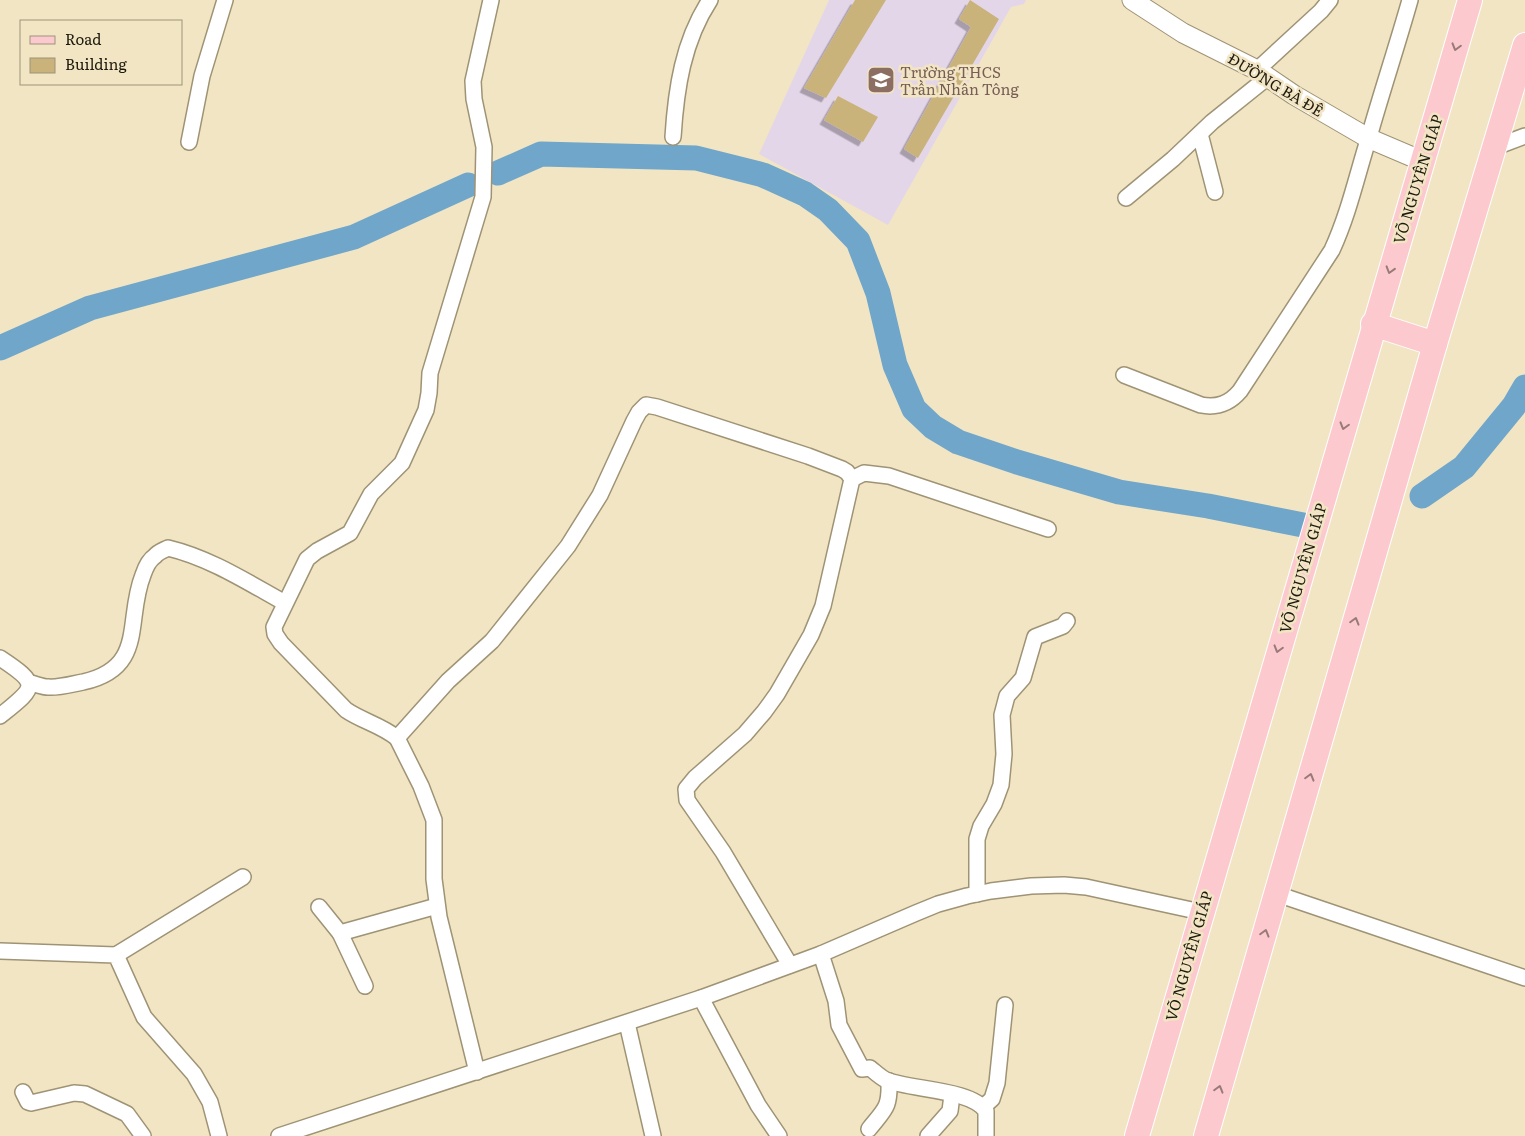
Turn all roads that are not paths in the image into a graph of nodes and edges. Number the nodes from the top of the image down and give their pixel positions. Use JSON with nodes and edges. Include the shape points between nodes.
{"nodes":[{"id":1,"x":225,"y":0,"type":"edge"},
{"id":2,"x":491,"y":0,"type":"edge"},
{"id":3,"x":710,"y":0,"type":"edge"},
{"id":4,"x":1132,"y":0,"type":"edge"},
{"id":5,"x":1330,"y":0,"type":"edge"},
{"id":6,"x":1410,"y":0,"type":"edge"},
{"id":7,"x":1470,"y":0,"type":"edge"},
{"id":8,"x":1525,"y":45,"type":"edge"},
{"id":9,"x":1263,"y":73,"type":"junction"},
{"id":10,"x":1200,"y":134,"type":"junction"},
{"id":11,"x":1525,"y":136,"type":"edge"},
{"id":12,"x":673,"y":137,"type":"dead end"},
{"id":13,"x":1368,"y":138,"type":"junction"},
{"id":14,"x":189,"y":142,"type":"dead end"},
{"id":15,"x":1493,"y":148,"type":"junction"},
{"id":16,"x":1422,"y":161,"type":"junction"},
{"id":17,"x":1215,"y":192,"type":"dead end"},
{"id":18,"x":1126,"y":198,"type":"dead end"},
{"id":19,"x":1373,"y":324,"type":"junction"},
{"id":20,"x":1435,"y":344,"type":"junction"},
{"id":21,"x":1124,"y":375,"type":"dead end"},
{"id":22,"x":852,"y":479,"type":"junction"},
{"id":23,"x":1048,"y":529,"type":"dead end"},
{"id":24,"x":285,"y":603,"type":"junction"},
{"id":25,"x":1067,"y":621,"type":"dead end"},
{"id":26,"x":0,"y":658,"type":"edge"},
{"id":27,"x":30,"y":683,"type":"junction"},
{"id":28,"x":0,"y":716,"type":"edge"},
{"id":29,"x":396,"y":738,"type":"junction"},
{"id":30,"x":243,"y":877,"type":"dead end"},
{"id":31,"x":977,"y":894,"type":"junction"},
{"id":32,"x":1277,"y":894,"type":"junction"},
{"id":33,"x":319,"y":906,"type":"dead end"},
{"id":34,"x":437,"y":906,"type":"junction"},
{"id":35,"x":1201,"y":912,"type":"junction"},
{"id":36,"x":340,"y":933,"type":"junction"},
{"id":37,"x":0,"y":951,"type":"edge"},
{"id":38,"x":821,"y":954,"type":"junction"},
{"id":39,"x":116,"y":955,"type":"junction"},
{"id":40,"x":790,"y":965,"type":"junction"},
{"id":41,"x":1525,"y":978,"type":"edge"},
{"id":42,"x":365,"y":986,"type":"dead end"},
{"id":43,"x":701,"y":998,"type":"junction"},
{"id":44,"x":1005,"y":1005,"type":"dead end"},
{"id":45,"x":627,"y":1023,"type":"junction"},
{"id":46,"x":477,"y":1072,"type":"junction"},
{"id":47,"x":889,"y":1081,"type":"junction"},
{"id":48,"x":23,"y":1092,"type":"dead end"},
{"id":49,"x":952,"y":1095,"type":"junction"},
{"id":50,"x":983,"y":1107,"type":"junction"},
{"id":51,"x":869,"y":1129,"type":"dead end"},
{"id":52,"x":143,"y":1136,"type":"edge"},
{"id":53,"x":219,"y":1136,"type":"edge"},
{"id":54,"x":279,"y":1136,"type":"edge"},
{"id":55,"x":653,"y":1136,"type":"edge"},
{"id":56,"x":779,"y":1136,"type":"edge"},
{"id":57,"x":928,"y":1136,"type":"edge"},
{"id":58,"x":986,"y":1136,"type":"edge"},
{"id":59,"x":1137,"y":1136,"type":"edge"},
{"id":60,"x":1206,"y":1136,"type":"edge"}],
"edges":[{"from":1,"to":14,"type":"street","via":[[202,76]]},
{"from":2,"to":24,"type":"street","via":[[473,81],[484,147],[483,197],[430,373],[426,410],[402,463],[371,494],[350,533],[307,559]]},
{"from":3,"to":12,"type":"street","via":[[682,67]]},
{"from":4,"to":9,"type":"street","name":"ĐƯỜNG BÀ ĐÊ","via":[[1183,34]]},
{"from":5,"to":9,"type":"street"},
{"from":6,"to":13,"type":"street"},
{"from":7,"to":16,"type":"main road","name":"VÕ NGUYÊN GIÁP","one_way":true},
{"from":8,"to":15,"type":"main road"},
{"from":9,"to":10,"type":"street"},
{"from":9,"to":13,"type":"street","name":"ĐƯỜNG BÀ ĐÊ"},
{"from":10,"to":17,"type":"street"},
{"from":10,"to":18,"type":"street"},
{"from":11,"to":15,"type":"street"},
{"from":13,"to":16,"type":"street","name":"ĐƯỜNG BÀ ĐÊ"},
{"from":13,"to":21,"type":"street","via":[[1350,205],[1332,250],[1234,398],[1217,406],[1200,405]]},
{"from":15,"to":20,"type":"main road"},
{"from":16,"to":19,"type":"main road","name":"VÕ NGUYÊN GIÁP","one_way":true},
{"from":19,"to":20,"type":"main road"},
{"from":19,"to":35,"type":"main road","name":"VÕ NGUYÊN GIÁP","one_way":true},
{"from":32,"to":20,"type":"main road","one_way":true},
{"from":22,"to":23,"type":"street","via":[[864,473],[889,476]]},
{"from":22,"to":29,"type":"street","via":[[842,469],[808,456],[657,406],[642,408],[597,501],[568,546],[492,641],[448,680]]},
{"from":22,"to":40,"type":"street","via":[[825,598],[810,635],[764,712],[686,789],[687,800],[723,852]]},
{"from":24,"to":27,"type":"street","via":[[188,552],[168,548],[154,556],[145,568],[126,655],[110,671],[71,685],[48,687]]},
{"from":24,"to":29,"type":"street","via":[[274,627],[281,643],[346,710]]},
{"from":25,"to":31,"type":"street","via":[[1064,626],[1035,637],[1023,678],[1007,696],[1002,715],[1004,754],[1001,785],[977,838]]},
{"from":26,"to":27,"type":"street","via":[[22,672]]},
{"from":27,"to":28,"type":"street","via":[[24,696]]},
{"from":29,"to":34,"type":"street","via":[[434,820]]},
{"from":30,"to":39,"type":"street"},
{"from":31,"to":35,"type":"street","via":[[1064,885]]},
{"from":31,"to":38,"type":"street","via":[[938,904]]},
{"from":32,"to":41,"type":"street"},
{"from":60,"to":32,"type":"main road","one_way":true},
{"from":33,"to":36,"type":"street"},
{"from":34,"to":36,"type":"street"},
{"from":34,"to":46,"type":"street"},
{"from":35,"to":59,"type":"main road","name":"VÕ NGUYÊN GIÁP"},
{"from":36,"to":42,"type":"street"},
{"from":37,"to":39,"type":"street"},
{"from":38,"to":40,"type":"street"},
{"from":38,"to":47,"type":"street","via":[[836,1001],[839,1025],[848,1046],[862,1069],[870,1068]]},
{"from":39,"to":53,"type":"street","via":[[144,1017],[194,1074],[210,1102]]},
{"from":40,"to":43,"type":"street"},
{"from":43,"to":45,"type":"street"},
{"from":43,"to":56,"type":"street","via":[[758,1105]]},
{"from":44,"to":50,"type":"street","via":[[997,1083],[992,1099]]},
{"from":45,"to":46,"type":"street"},
{"from":45,"to":55,"type":"street"},
{"from":46,"to":54,"type":"street"},
{"from":47,"to":49,"type":"street"},
{"from":47,"to":51,"type":"street","via":[[887,1106]]},
{"from":48,"to":52,"type":"street","via":[[31,1103],[74,1093],[84,1094],[127,1114]]},
{"from":49,"to":50,"type":"street"},
{"from":49,"to":57,"type":"street","via":[[950,1111]]},
{"from":50,"to":58,"type":"street","via":[[986,1111]]}]}
